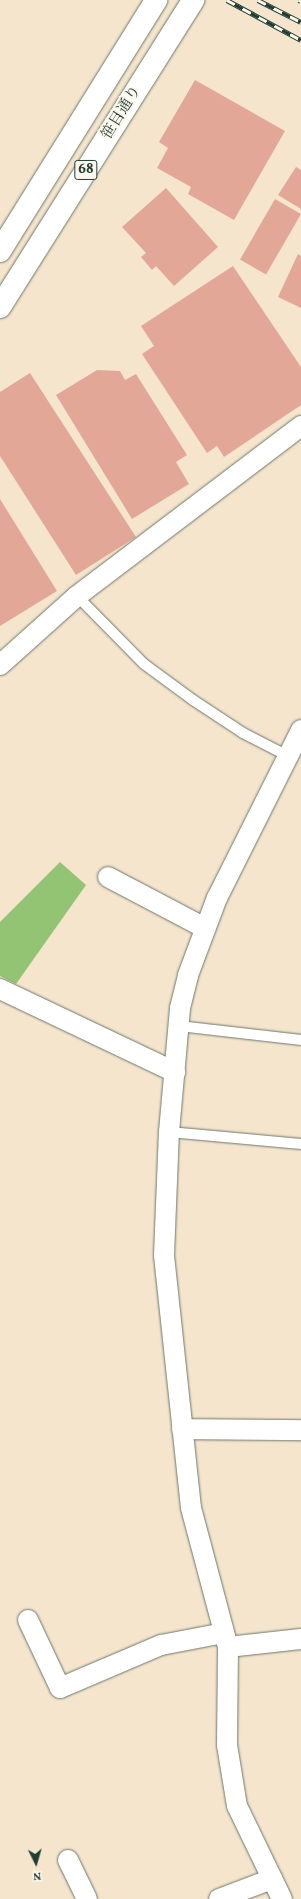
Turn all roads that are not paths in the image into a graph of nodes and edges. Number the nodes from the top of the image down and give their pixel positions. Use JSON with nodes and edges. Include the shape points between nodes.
{"nodes":[{"id":1,"x":156,"y":0,"type":"edge"},
{"id":2,"x":193,"y":0,"type":"edge"},
{"id":3,"x":0,"y":251,"type":"edge"},
{"id":4,"x":0,"y":307,"type":"edge"},
{"id":5,"x":301,"y":426,"type":"edge"},
{"id":6,"x":77,"y":596,"type":"junction"},
{"id":7,"x":0,"y":665,"type":"edge"},
{"id":8,"x":301,"y":730,"type":"edge"},
{"id":9,"x":288,"y":756,"type":"junction"},
{"id":10,"x":108,"y":877,"type":"dead end"},
{"id":11,"x":205,"y":928,"type":"junction"},
{"id":12,"x":0,"y":989,"type":"edge"},
{"id":13,"x":179,"y":1026,"type":"junction"},
{"id":14,"x":301,"y":1040,"type":"edge"},
{"id":15,"x":175,"y":1072,"type":"junction"},
{"id":16,"x":169,"y":1132,"type":"junction"},
{"id":17,"x":301,"y":1144,"type":"edge"},
{"id":18,"x":182,"y":1429,"type":"junction"},
{"id":19,"x":301,"y":1430,"type":"edge"},
{"id":20,"x":28,"y":1620,"type":"dead end"},
{"id":21,"x":301,"y":1639,"type":"edge"},
{"id":22,"x":226,"y":1640,"type":"junction"},
{"id":23,"x":68,"y":1860,"type":"dead end"},
{"id":24,"x":272,"y":1879,"type":"junction"},
{"id":25,"x":87,"y":1899,"type":"edge"},
{"id":26,"x":219,"y":1899,"type":"edge"},
{"id":27,"x":282,"y":1899,"type":"edge"}],
"edges":[{"from":1,"to":3,"type":"main road","name":"笹目通り","number":"68"},
{"from":2,"to":4,"type":"main road","name":"笹目通り","number":"68"},
{"from":5,"to":6,"type":"street"},
{"from":6,"to":7,"type":"street"},
{"from":6,"to":9,"type":"lane","via":[[144,664],[243,733]]},
{"from":8,"to":9,"type":"street"},
{"from":9,"to":11,"type":"street","via":[[217,898]]},
{"from":10,"to":11,"type":"street"},
{"from":11,"to":13,"type":"street","via":[[188,975]]},
{"from":12,"to":15,"type":"street"},
{"from":13,"to":14,"type":"lane"},
{"from":13,"to":15,"type":"street"},
{"from":15,"to":16,"type":"street"},
{"from":16,"to":17,"type":"lane"},
{"from":16,"to":18,"type":"street","via":[[164,1254]]},
{"from":18,"to":19,"type":"street"},
{"from":18,"to":22,"type":"street","via":[[191,1508]]},
{"from":20,"to":22,"type":"street","via":[[60,1688],[161,1645]]},
{"from":21,"to":22,"type":"street"},
{"from":22,"to":24,"type":"street","via":[[227,1744],[237,1806]]},
{"from":23,"to":25,"type":"street"},
{"from":24,"to":26,"type":"street"},
{"from":24,"to":27,"type":"street"}]}
